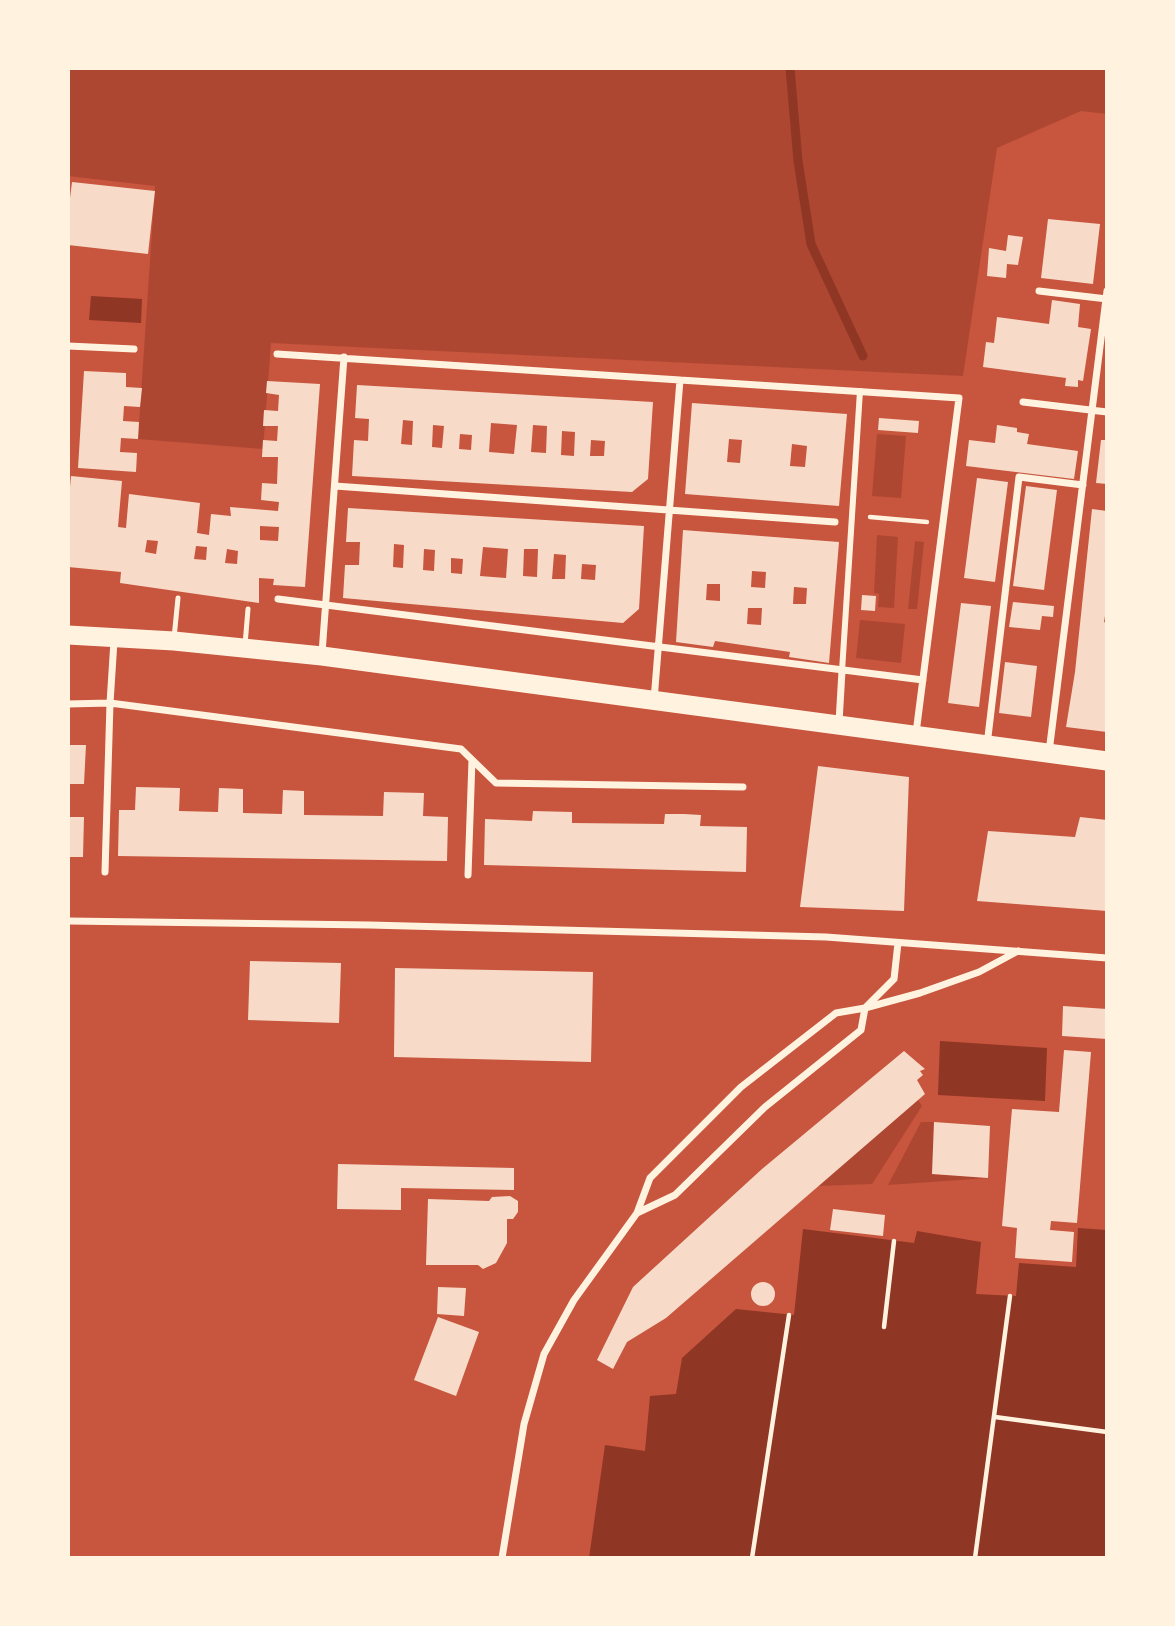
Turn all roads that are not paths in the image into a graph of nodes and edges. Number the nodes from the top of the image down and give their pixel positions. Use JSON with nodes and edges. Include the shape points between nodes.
{"nodes":[{"id":1,"x":1039,"y":291,"type":"dead end"},
{"id":2,"x":1106,"y":296,"type":"edge"},
{"id":3,"x":68,"y":346,"type":"edge"},
{"id":4,"x":134,"y":349,"type":"dead end"},
{"id":5,"x":277,"y":354,"type":"dead end"},
{"id":6,"x":344,"y":357,"type":"junction"},
{"id":7,"x":680,"y":380,"type":"junction"},
{"id":8,"x":860,"y":391,"type":"junction"},
{"id":9,"x":1023,"y":402,"type":"dead end"},
{"id":10,"x":1092,"y":410,"type":"junction"},
{"id":11,"x":1107,"y":412,"type":"edge"},
{"id":12,"x":1083,"y":485,"type":"junction"},
{"id":13,"x":335,"y":486,"type":"junction"},
{"id":14,"x":670,"y":510,"type":"junction"},
{"id":15,"x":835,"y":522,"type":"dead end"},
{"id":16,"x":178,"y":598,"type":"dead end"},
{"id":17,"x":278,"y":599,"type":"dead end"},
{"id":18,"x":326,"y":605,"type":"junction"},
{"id":19,"x":248,"y":609,"type":"dead end"},
{"id":20,"x":68,"y":635,"type":"edge"},
{"id":21,"x":115,"y":636,"type":"junction"},
{"id":22,"x":174,"y":641,"type":"junction"},
{"id":23,"x":658,"y":647,"type":"junction"},
{"id":24,"x":245,"y":648,"type":"junction"},
{"id":25,"x":322,"y":656,"type":"junction"},
{"id":26,"x":842,"y":671,"type":"junction"},
{"id":27,"x":923,"y":680,"type":"junction"},
{"id":28,"x":653,"y":701,"type":"junction"},
{"id":29,"x":110,"y":703,"type":"junction"},
{"id":30,"x":68,"y":704,"type":"edge"},
{"id":31,"x":839,"y":726,"type":"junction"},
{"id":32,"x":916,"y":736,"type":"junction"},
{"id":33,"x":987,"y":746,"type":"junction"},
{"id":34,"x":1049,"y":754,"type":"junction"},
{"id":35,"x":472,"y":760,"type":"junction"},
{"id":36,"x":1107,"y":761,"type":"edge"},
{"id":37,"x":743,"y":787,"type":"dead end"},
{"id":38,"x":105,"y":872,"type":"dead end"},
{"id":39,"x":468,"y":875,"type":"dead end"},
{"id":40,"x":68,"y":921,"type":"edge"},
{"id":41,"x":898,"y":943,"type":"junction"},
{"id":42,"x":1019,"y":950,"type":"junction"},
{"id":43,"x":1107,"y":958,"type":"edge"},
{"id":44,"x":865,"y":1008,"type":"junction"},
{"id":45,"x":637,"y":1213,"type":"junction"},
{"id":46,"x":502,"y":1558,"type":"edge"}],
"edges":[{"from":1,"to":2,"type":"street"},
{"from":2,"to":10,"type":"street"},
{"from":3,"to":4,"type":"street"},
{"from":5,"to":6,"type":"street"},
{"from":6,"to":7,"type":"street"},
{"from":6,"to":13,"type":"street"},
{"from":7,"to":8,"type":"street"},
{"from":7,"to":14,"type":"street"},
{"from":8,"to":26,"type":"street"},
{"from":8,"to":27,"type":"street","via":[[958,398]]},
{"from":9,"to":10,"type":"street"},
{"from":10,"to":11,"type":"street"},
{"from":10,"to":12,"type":"street"},
{"from":12,"to":33,"type":"street","via":[[1019,477]]},
{"from":12,"to":34,"type":"street"},
{"from":13,"to":14,"type":"street"},
{"from":13,"to":18,"type":"street"},
{"from":14,"to":15,"type":"street"},
{"from":14,"to":23,"type":"street"},
{"from":16,"to":22,"type":"lane"},
{"from":17,"to":18,"type":"street"},
{"from":18,"to":23,"type":"street"},
{"from":18,"to":25,"type":"street"},
{"from":19,"to":24,"type":"lane"},
{"from":20,"to":21,"type":"highway"},
{"from":21,"to":22,"type":"highway"},
{"from":21,"to":29,"type":"street"},
{"from":22,"to":24,"type":"highway"},
{"from":23,"to":26,"type":"street"},
{"from":23,"to":28,"type":"street"},
{"from":24,"to":25,"type":"highway"},
{"from":25,"to":28,"type":"highway"},
{"from":26,"to":27,"type":"street"},
{"from":26,"to":31,"type":"street"},
{"from":27,"to":32,"type":"street"},
{"from":28,"to":31,"type":"highway"},
{"from":29,"to":30,"type":"street"},
{"from":29,"to":35,"type":"street","via":[[461,749]]},
{"from":29,"to":38,"type":"street"},
{"from":31,"to":32,"type":"highway"},
{"from":32,"to":33,"type":"highway"},
{"from":33,"to":34,"type":"highway"},
{"from":34,"to":36,"type":"highway"},
{"from":35,"to":37,"type":"street","via":[[496,783]]},
{"from":35,"to":39,"type":"street"},
{"from":40,"to":41,"type":"street","via":[[370,925]]},
{"from":41,"to":42,"type":"street"},
{"from":41,"to":44,"type":"street","via":[[894,979]]},
{"from":42,"to":43,"type":"street"},
{"from":42,"to":44,"type":"street","via":[[979,972]]},
{"from":44,"to":45,"type":"street","via":[[861,1030],[765,1107],[675,1195]]},
{"from":44,"to":45,"type":"street","via":[[836,1013],[741,1087],[650,1178]]},
{"from":45,"to":46,"type":"street","via":[[574,1300],[544,1354],[524,1424]]}]}
